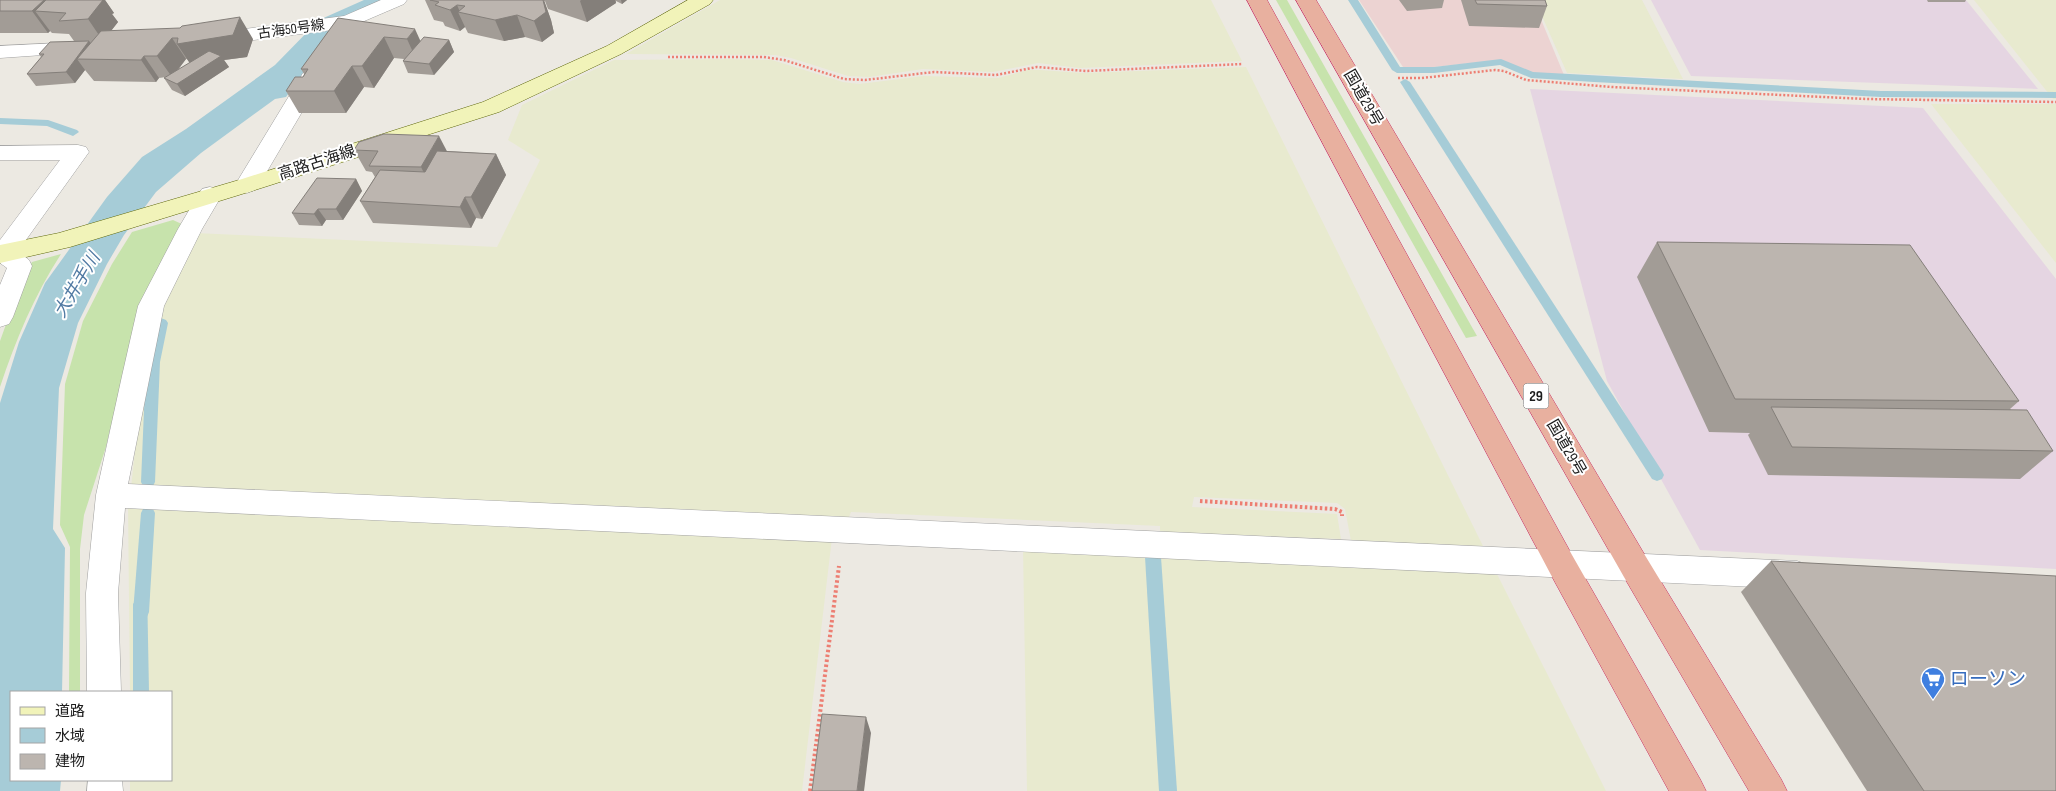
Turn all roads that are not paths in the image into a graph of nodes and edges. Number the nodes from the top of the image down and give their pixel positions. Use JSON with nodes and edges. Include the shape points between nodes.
{"nodes":[{"id":1,"x":397,"y":0,"type":"edge"},
{"id":2,"x":703,"y":0,"type":"edge"},
{"id":3,"x":1257,"y":0,"type":"edge"},
{"id":4,"x":1306,"y":0,"type":"edge"},
{"id":5,"x":348,"y":22,"type":"junction"},
{"id":6,"x":192,"y":41,"type":"edge"},
{"id":7,"x":95,"y":47,"type":"edge"},
{"id":8,"x":0,"y":52,"type":"edge"},
{"id":9,"x":0,"y":154,"type":"edge"},
{"id":10,"x":247,"y":185,"type":"junction"},
{"id":11,"x":210,"y":195,"type":"junction"},
{"id":12,"x":1,"y":253,"type":"edge"},
{"id":13,"x":0,"y":317,"type":"edge"},
{"id":14,"x":111,"y":495,"type":"junction"},
{"id":15,"x":1561,"y":564,"type":"junction"},
{"id":16,"x":1635,"y":567,"type":"junction"},
{"id":17,"x":1821,"y":576,"type":"edge"},
{"id":18,"x":104,"y":691,"type":"edge"},
{"id":19,"x":1688,"y":791,"type":"edge"},
{"id":20,"x":1769,"y":791,"type":"edge"}],
"edges":[{"from":1,"to":5,"type":"street","name":"古海50号線"},
{"from":2,"to":10,"type":"main road","name":"高路古海線","via":[[614,50],[491,107]]},
{"from":3,"to":15,"type":"highway"},
{"from":4,"to":16,"type":"highway","name":"国道29号","number":"29"},
{"from":5,"to":6,"type":"street","name":"古海50号線"},
{"from":5,"to":10,"type":"street","via":[[325,53]]},
{"from":7,"to":8,"type":"street"},
{"from":9,"to":12,"type":"street","via":[[78,152]]},
{"from":10,"to":11,"type":"main road","name":"高路古海線"},
{"from":11,"to":12,"type":"main road","name":"高路古海線","via":[[61,241]]},
{"from":11,"to":14,"type":"street","via":[[151,306]]},
{"from":12,"to":13,"type":"street","via":[[20,266]]},
{"from":14,"to":15,"type":"street"},
{"from":14,"to":18,"type":"street","via":[[102,593]]},
{"from":15,"to":16,"type":"street"},
{"from":15,"to":19,"type":"highway"},
{"from":16,"to":17,"type":"street"},
{"from":16,"to":20,"type":"highway","name":"国道29号","number":"29"}]}
